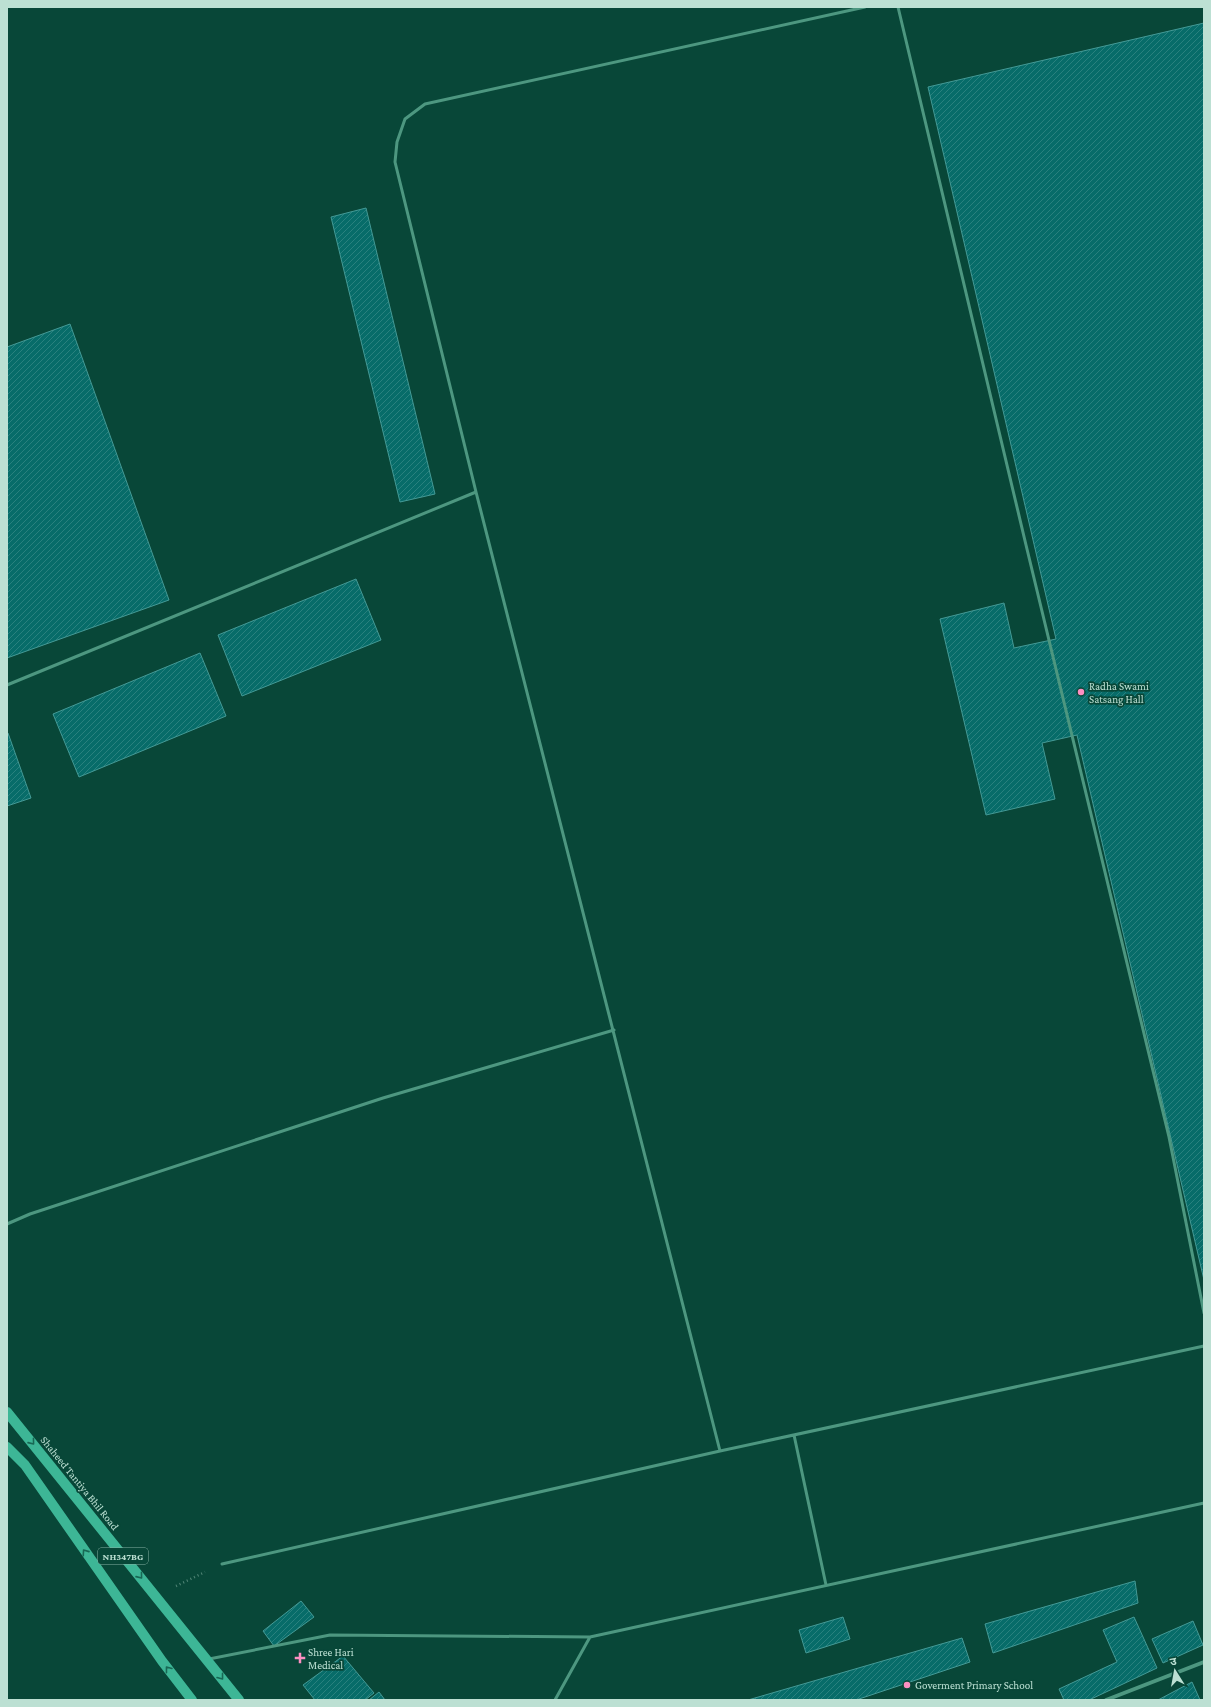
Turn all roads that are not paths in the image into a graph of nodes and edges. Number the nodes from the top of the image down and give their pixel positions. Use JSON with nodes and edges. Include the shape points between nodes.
{"nodes":[{"id":1,"x":865,"y":7,"type":"edge"},
{"id":2,"x":898,"y":7,"type":"edge"},
{"id":3,"x":476,"y":492,"type":"junction"},
{"id":4,"x":7,"y":685,"type":"edge"},
{"id":5,"x":614,"y":1030,"type":"junction"},
{"id":6,"x":7,"y":1224,"type":"edge"},
{"id":7,"x":1204,"y":1313,"type":"edge"},
{"id":8,"x":1204,"y":1346,"type":"edge"},
{"id":9,"x":7,"y":1412,"type":"edge"},
{"id":10,"x":794,"y":1435,"type":"junction"},
{"id":11,"x":7,"y":1447,"type":"edge"},
{"id":12,"x":720,"y":1451,"type":"junction"},
{"id":13,"x":1204,"y":1503,"type":"edge"},
{"id":14,"x":222,"y":1564,"type":"road end"},
{"id":15,"x":826,"y":1585,"type":"junction"},
{"id":16,"x":590,"y":1637,"type":"junction"},
{"id":17,"x":207,"y":1660,"type":"junction"},
{"id":18,"x":1204,"y":1662,"type":"edge"},
{"id":19,"x":192,"y":1700,"type":"edge"},
{"id":20,"x":239,"y":1700,"type":"edge"},
{"id":21,"x":555,"y":1700,"type":"edge"},
{"id":22,"x":1106,"y":1700,"type":"edge"}],
"edges":[{"from":1,"to":3,"type":"lane","via":[[425,104],[405,119],[397,142],[395,162]]},
{"from":2,"to":7,"type":"lane","via":[[1169,1137]]},
{"from":3,"to":4,"type":"lane"},
{"from":3,"to":5,"type":"lane"},
{"from":5,"to":6,"type":"lane","via":[[383,1098],[30,1214]]},
{"from":5,"to":12,"type":"lane"},
{"from":8,"to":10,"type":"lane"},
{"from":9,"to":17,"type":"main road","name":"Shaheed Tantiya Bhil Road","number":"NH347BG","one_way":true},
{"from":10,"to":12,"type":"lane"},
{"from":10,"to":15,"type":"lane"},
{"from":19,"to":11,"type":"main road","number":"NH347BG","one_way":true,"via":[[25,1465]]},
{"from":12,"to":14,"type":"lane"},
{"from":13,"to":15,"type":"lane"},
{"from":15,"to":16,"type":"lane"},
{"from":16,"to":17,"type":"lane","via":[[330,1635]]},
{"from":16,"to":21,"type":"lane"},
{"from":17,"to":20,"type":"main road","name":"Shaheed Tantiya Bhil Road","number":"NH347BG","one_way":true},
{"from":18,"to":22,"type":"street"}]}
